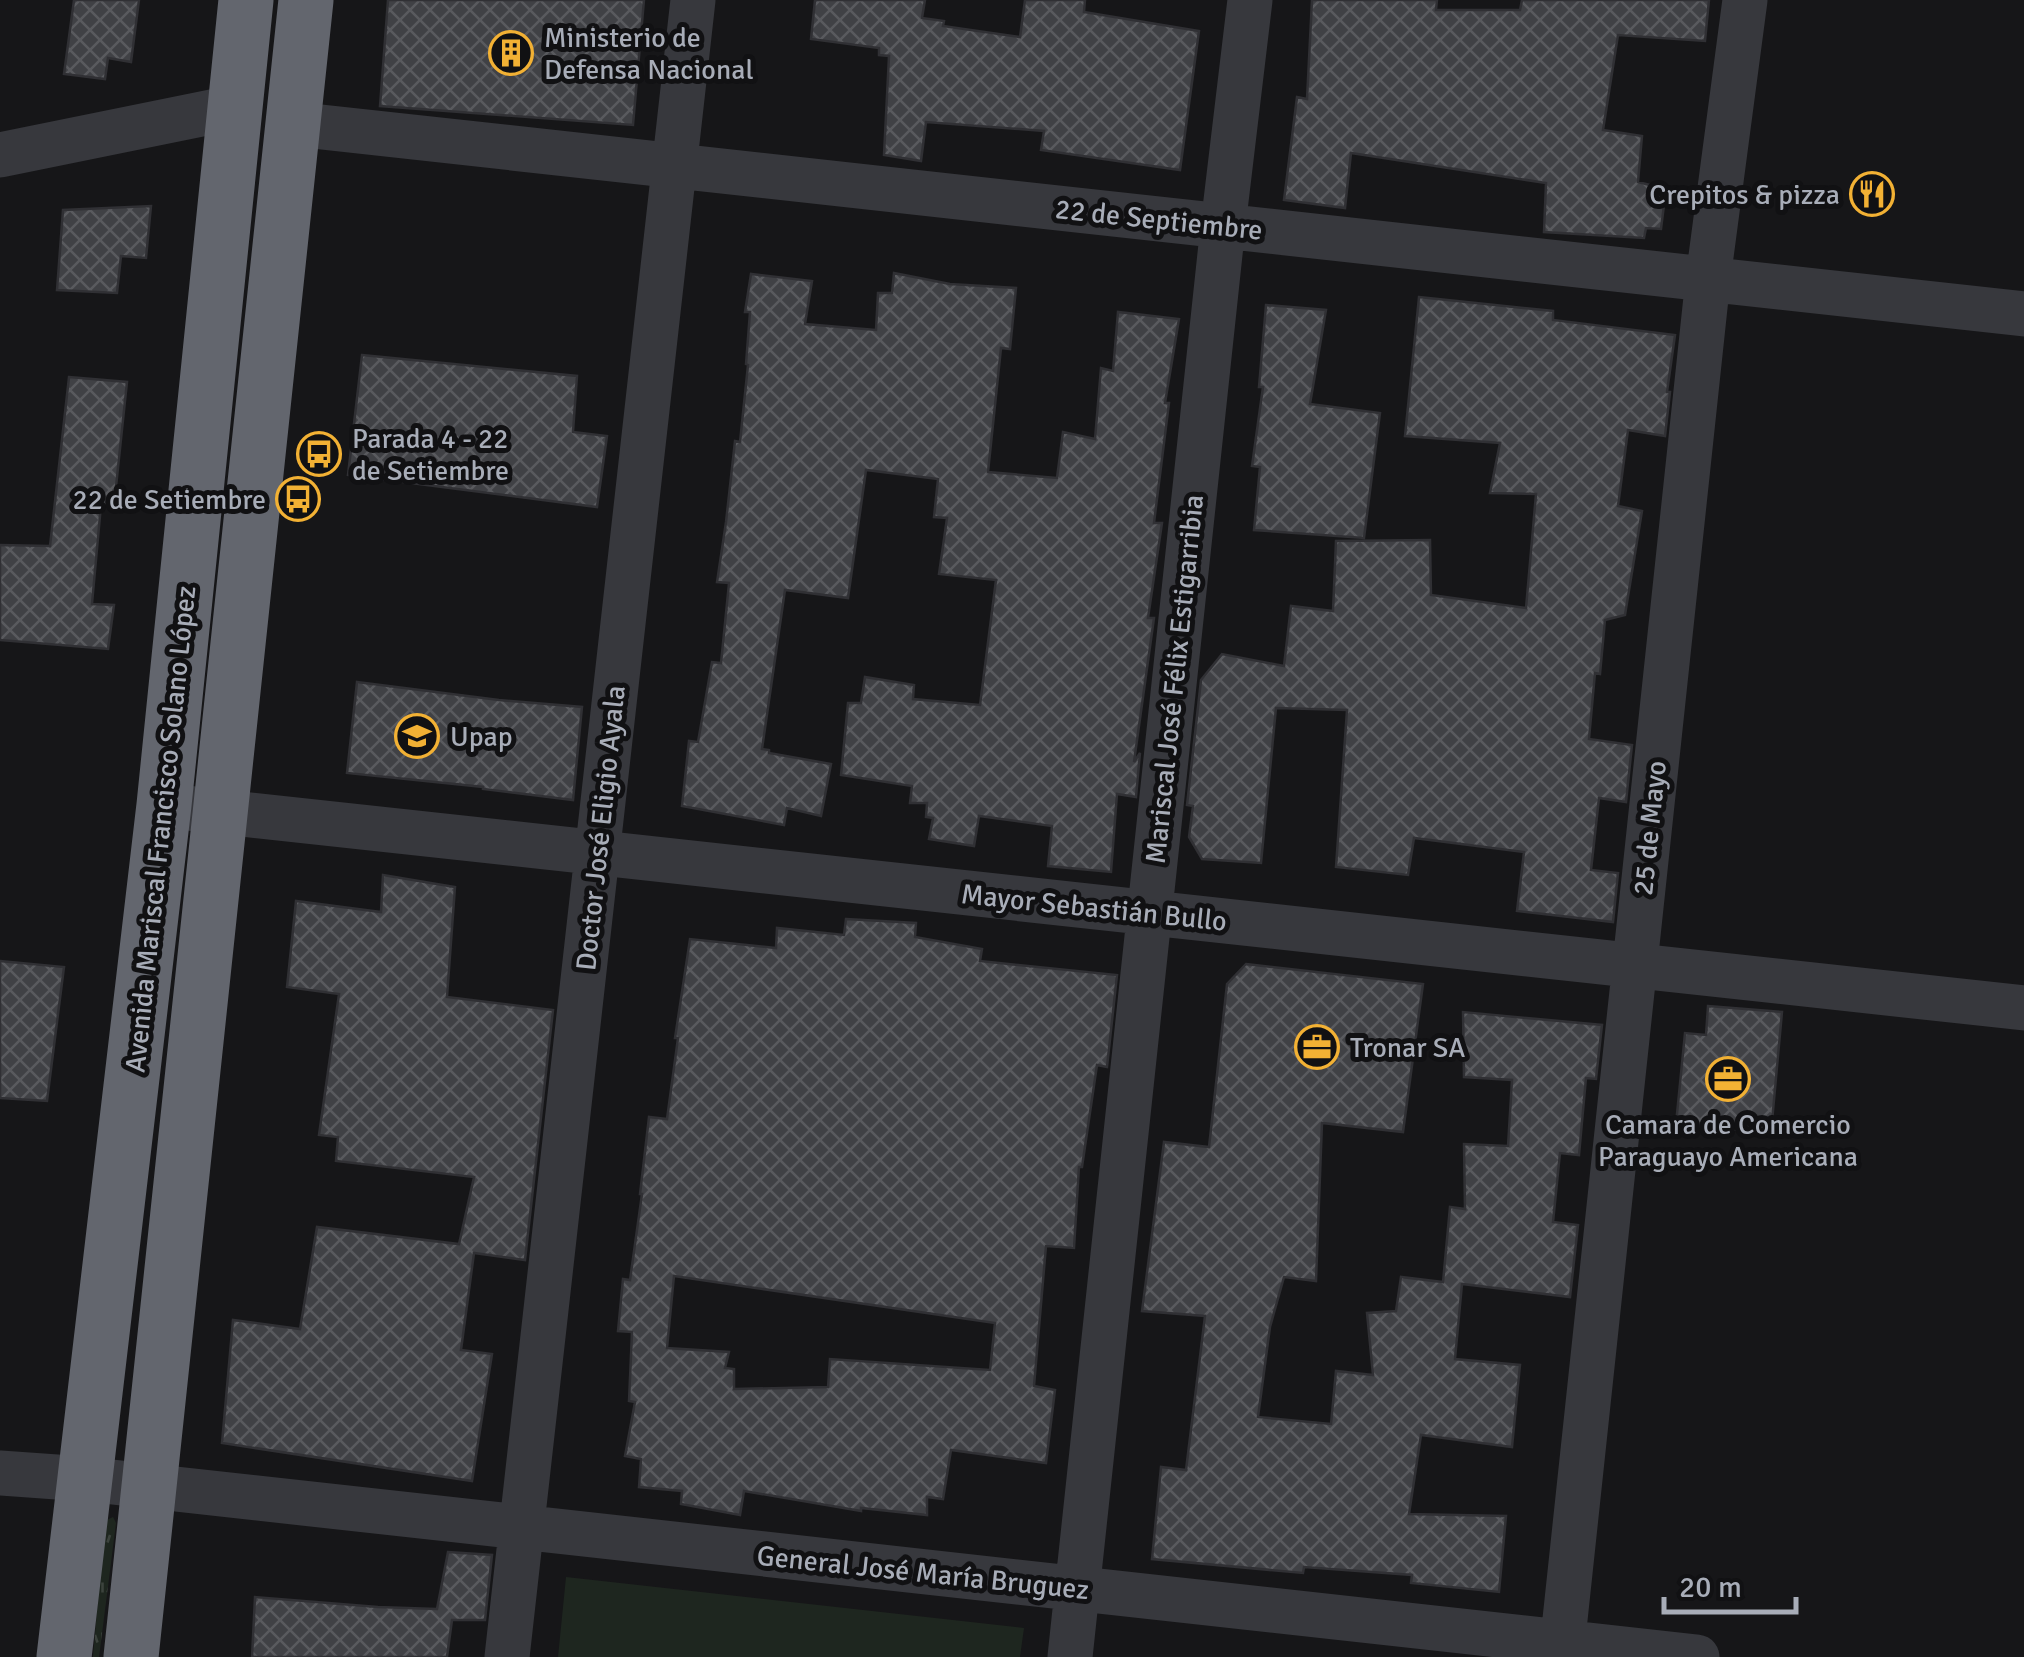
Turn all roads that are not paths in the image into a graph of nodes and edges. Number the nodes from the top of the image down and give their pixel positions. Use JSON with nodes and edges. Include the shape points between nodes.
{"nodes":[{"id":1,"x":246,"y":0,"type":"edge"},
{"id":2,"x":306,"y":0,"type":"edge"},
{"id":3,"x":693,"y":0,"type":"edge"},
{"id":4,"x":1250,"y":0,"type":"edge"},
{"id":5,"x":1745,"y":0,"type":"edge"},
{"id":6,"x":236,"y":107,"type":"junction"},
{"id":7,"x":294,"y":124,"type":"junction"},
{"id":8,"x":0,"y":156,"type":"edge"},
{"id":9,"x":674,"y":166,"type":"junction"},
{"id":10,"x":1223,"y":226,"type":"junction"},
{"id":11,"x":1708,"y":279,"type":"junction"},
{"id":12,"x":2024,"y":314,"type":"edge"},
{"id":13,"x":164,"y":804,"type":"junction"},
{"id":14,"x":221,"y":813,"type":"junction"},
{"id":15,"x":597,"y":853,"type":"junction"},
{"id":16,"x":1150,"y":913,"type":"junction"},
{"id":17,"x":1634,"y":966,"type":"junction"},
{"id":18,"x":2024,"y":1008,"type":"edge"},
{"id":19,"x":138,"y":1024,"type":"junction"},
{"id":20,"x":0,"y":1473,"type":"edge"},
{"id":21,"x":85,"y":1480,"type":"junction"},
{"id":22,"x":150,"y":1487,"type":"junction"},
{"id":23,"x":521,"y":1528,"type":"junction"},
{"id":24,"x":1077,"y":1588,"type":"junction"},
{"id":25,"x":1562,"y":1650,"type":"edge"},
{"id":26,"x":64,"y":1657,"type":"edge"},
{"id":27,"x":131,"y":1657,"type":"edge"},
{"id":28,"x":507,"y":1657,"type":"edge"},
{"id":29,"x":1070,"y":1657,"type":"edge"},
{"id":30,"x":1697,"y":1657,"type":"edge"}],
"edges":[{"from":1,"to":6,"type":"highway","name":"Avenida Mariscal Francisco Solano López"},
{"from":2,"to":7,"type":"highway"},
{"from":3,"to":9,"type":"street","name":"Doctor José Eligio Ayala"},
{"from":4,"to":10,"type":"street","name":"Mariscal José Félix Estigarribia"},
{"from":5,"to":11,"type":"street","name":"25 de Mayo"},
{"from":6,"to":8,"type":"street"},
{"from":6,"to":13,"type":"highway","name":"Avenida Mariscal Francisco Solano López"},
{"from":7,"to":9,"type":"street","name":"22 de Septiembre"},
{"from":7,"to":14,"type":"highway"},
{"from":9,"to":10,"type":"street","name":"22 de Septiembre"},
{"from":9,"to":15,"type":"street","name":"Doctor José Eligio Ayala"},
{"from":10,"to":11,"type":"street","name":"22 de Septiembre"},
{"from":10,"to":16,"type":"street","name":"Mariscal José Félix Estigarribia"},
{"from":11,"to":12,"type":"street","name":"22 de Septiembre"},
{"from":11,"to":17,"type":"street","name":"25 de Mayo"},
{"from":13,"to":14,"type":"street","name":"Mayor Sebastián Bullo"},
{"from":13,"to":19,"type":"highway","name":"Avenida Mariscal Francisco Solano López"},
{"from":14,"to":15,"type":"street","name":"Mayor Sebastián Bullo"},
{"from":14,"to":22,"type":"highway"},
{"from":15,"to":16,"type":"street","name":"Mayor Sebastián Bullo"},
{"from":15,"to":23,"type":"street","name":"Doctor José Eligio Ayala"},
{"from":16,"to":17,"type":"street","name":"Mayor Sebastián Bullo"},
{"from":16,"to":24,"type":"street","name":"Mariscal José Félix Estigarribia"},
{"from":17,"to":18,"type":"street","name":"Mayor Sebastián Bullo"},
{"from":17,"to":25,"type":"street","name":"25 de Mayo"},
{"from":19,"to":21,"type":"highway","name":"Avenida Mariscal Francisco Solano López"},
{"from":19,"to":22,"type":"highway","via":[[150,1106],[117,1446],[130,1476]]},
{"from":20,"to":21,"type":"street","name":"General José María Bruguez"},
{"from":21,"to":22,"type":"street","name":"General José María Bruguez"},
{"from":21,"to":26,"type":"highway","name":"Avenida Mariscal Francisco Solano López"},
{"from":22,"to":23,"type":"street","name":"General José María Bruguez"},
{"from":22,"to":27,"type":"highway"},
{"from":23,"to":24,"type":"street","name":"General José María Bruguez"},
{"from":23,"to":28,"type":"street","name":"Doctor José Eligio Ayala"},
{"from":24,"to":25,"type":"street","name":"General José María Bruguez"},
{"from":24,"to":29,"type":"street","name":"Mariscal José Félix Estigarribia"},
{"from":25,"to":30,"type":"street","name":"General José María Bruguez"}]}
